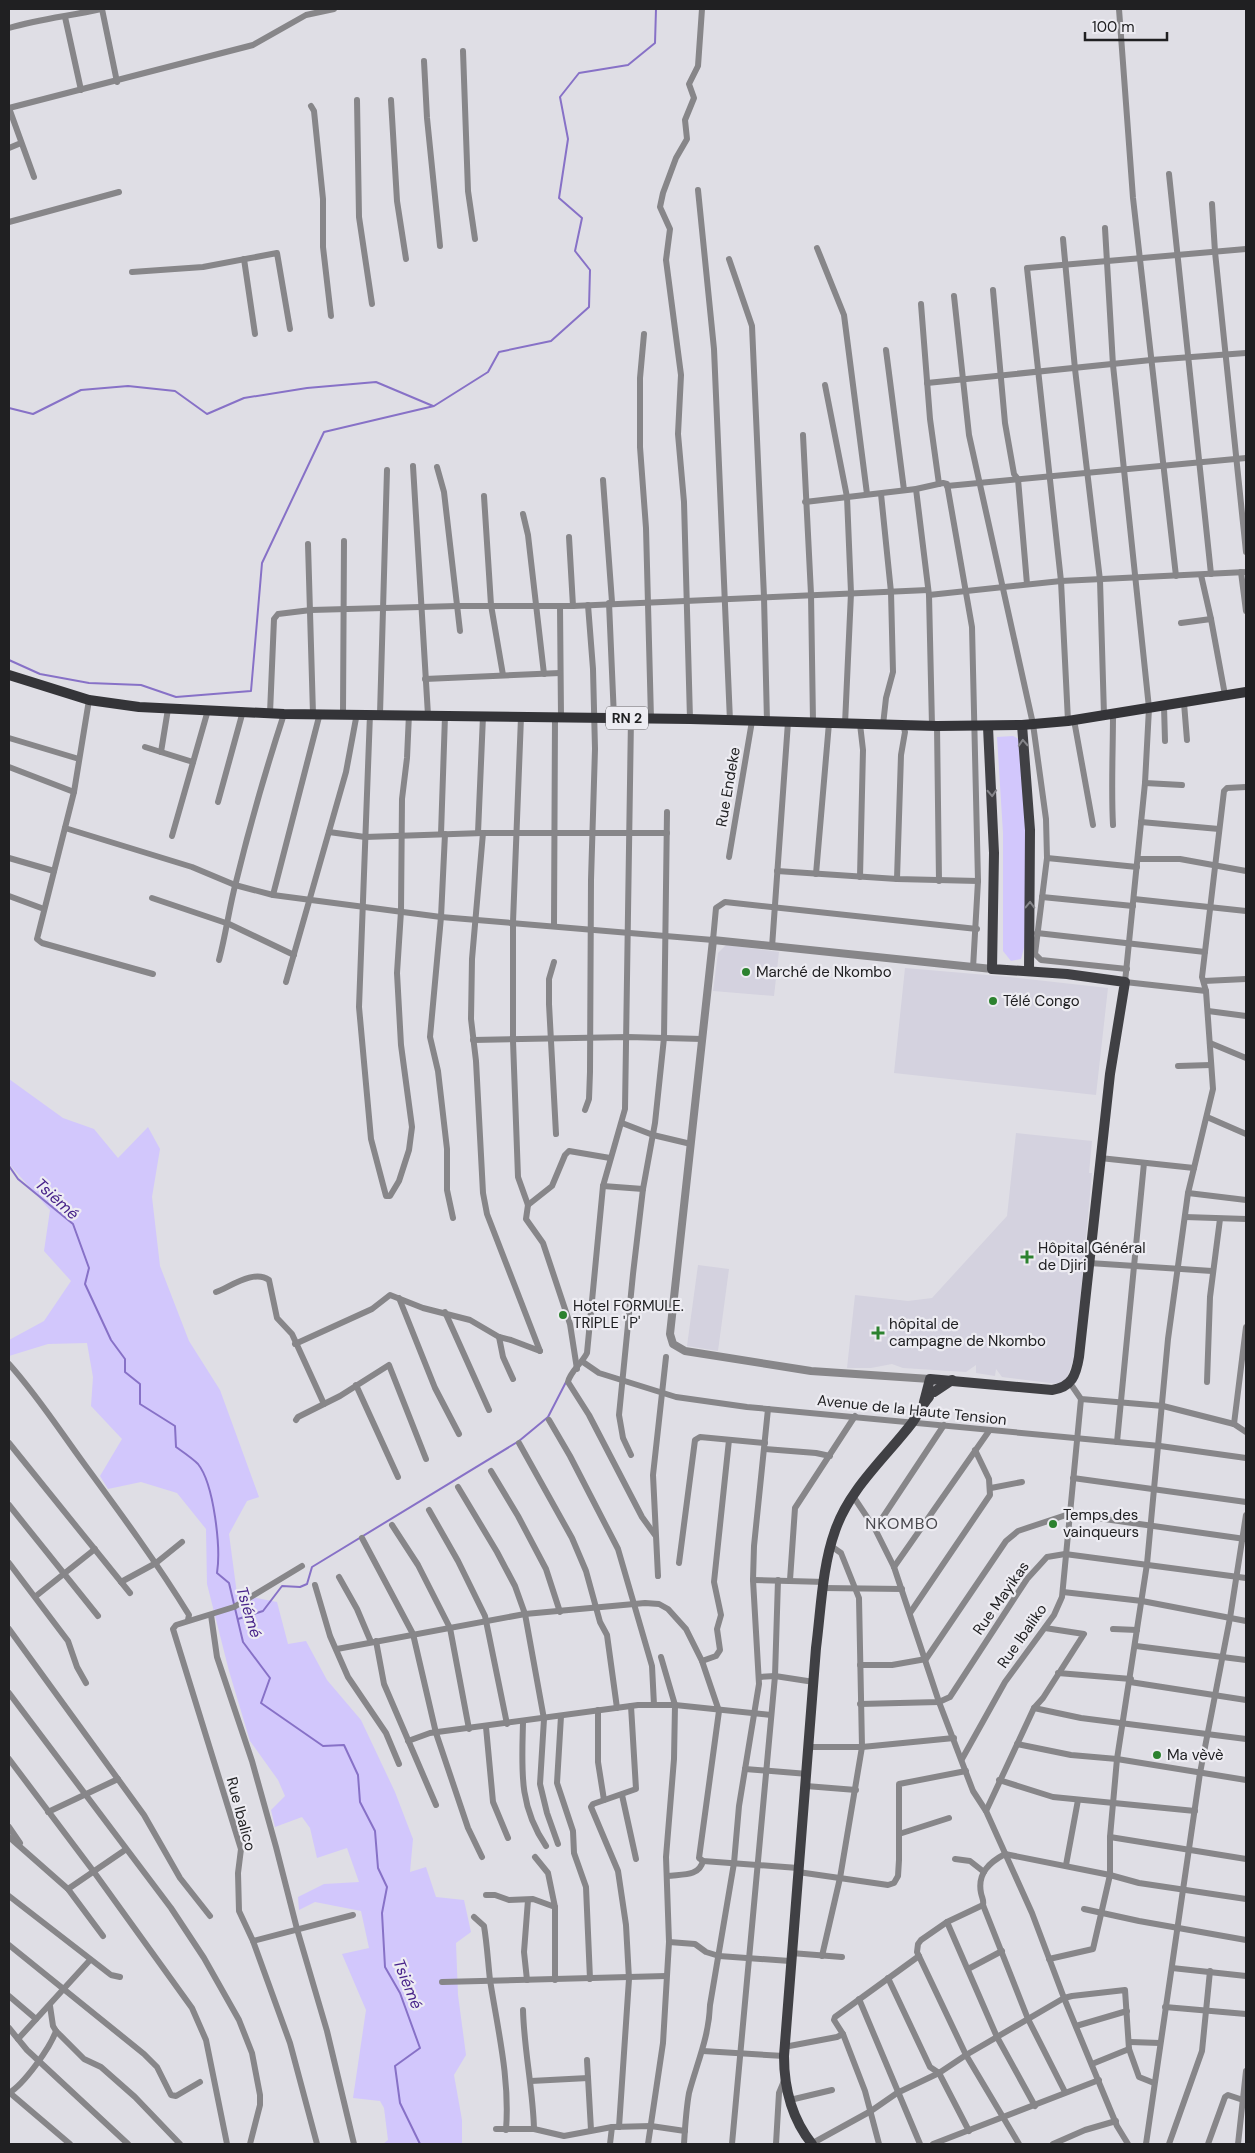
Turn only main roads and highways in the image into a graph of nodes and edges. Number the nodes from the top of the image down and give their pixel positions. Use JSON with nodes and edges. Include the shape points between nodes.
{"nodes":[{"id":1,"x":9,"y":675,"type":"edge"},
{"id":2,"x":1246,"y":692,"type":"edge"},
{"id":3,"x":1027,"y":725,"type":"junction"},
{"id":4,"x":988,"y":726,"type":"junction"},
{"id":5,"x":1029,"y":971,"type":"junction"},
{"id":6,"x":929,"y":1379,"type":"junction"},
{"id":7,"x":952,"y":1380,"type":"junction"},
{"id":8,"x":931,"y":1391,"type":"junction"},
{"id":9,"x":812,"y":2144,"type":"edge"}],
"edges":[{"from":1,"to":4,"type":"highway","number":"RN 2","via":[[89,700],[121,706],[284,714]]},
{"from":2,"to":3,"type":"highway","number":"RN 2"},
{"from":3,"to":4,"type":"highway","number":"RN 2"},
{"from":5,"to":3,"type":"main road","one_way":true},
{"from":4,"to":5,"type":"main road","one_way":true,"via":[[994,853],[992,969]]},
{"from":5,"to":7,"type":"main road","via":[[1125,982],[1110,1074],[1077,1371],[1070,1383],[1052,1390]]},
{"from":6,"to":7,"type":"main road"},
{"from":6,"to":8,"type":"main road"},
{"from":6,"to":8,"type":"main road"},
{"from":7,"to":8,"type":"main road"},
{"from":8,"to":9,"type":"main road","via":[[914,1421],[853,1496],[838,1522],[824,1585],[784,2051],[785,2080],[790,2100],[799,2124]]}]}
